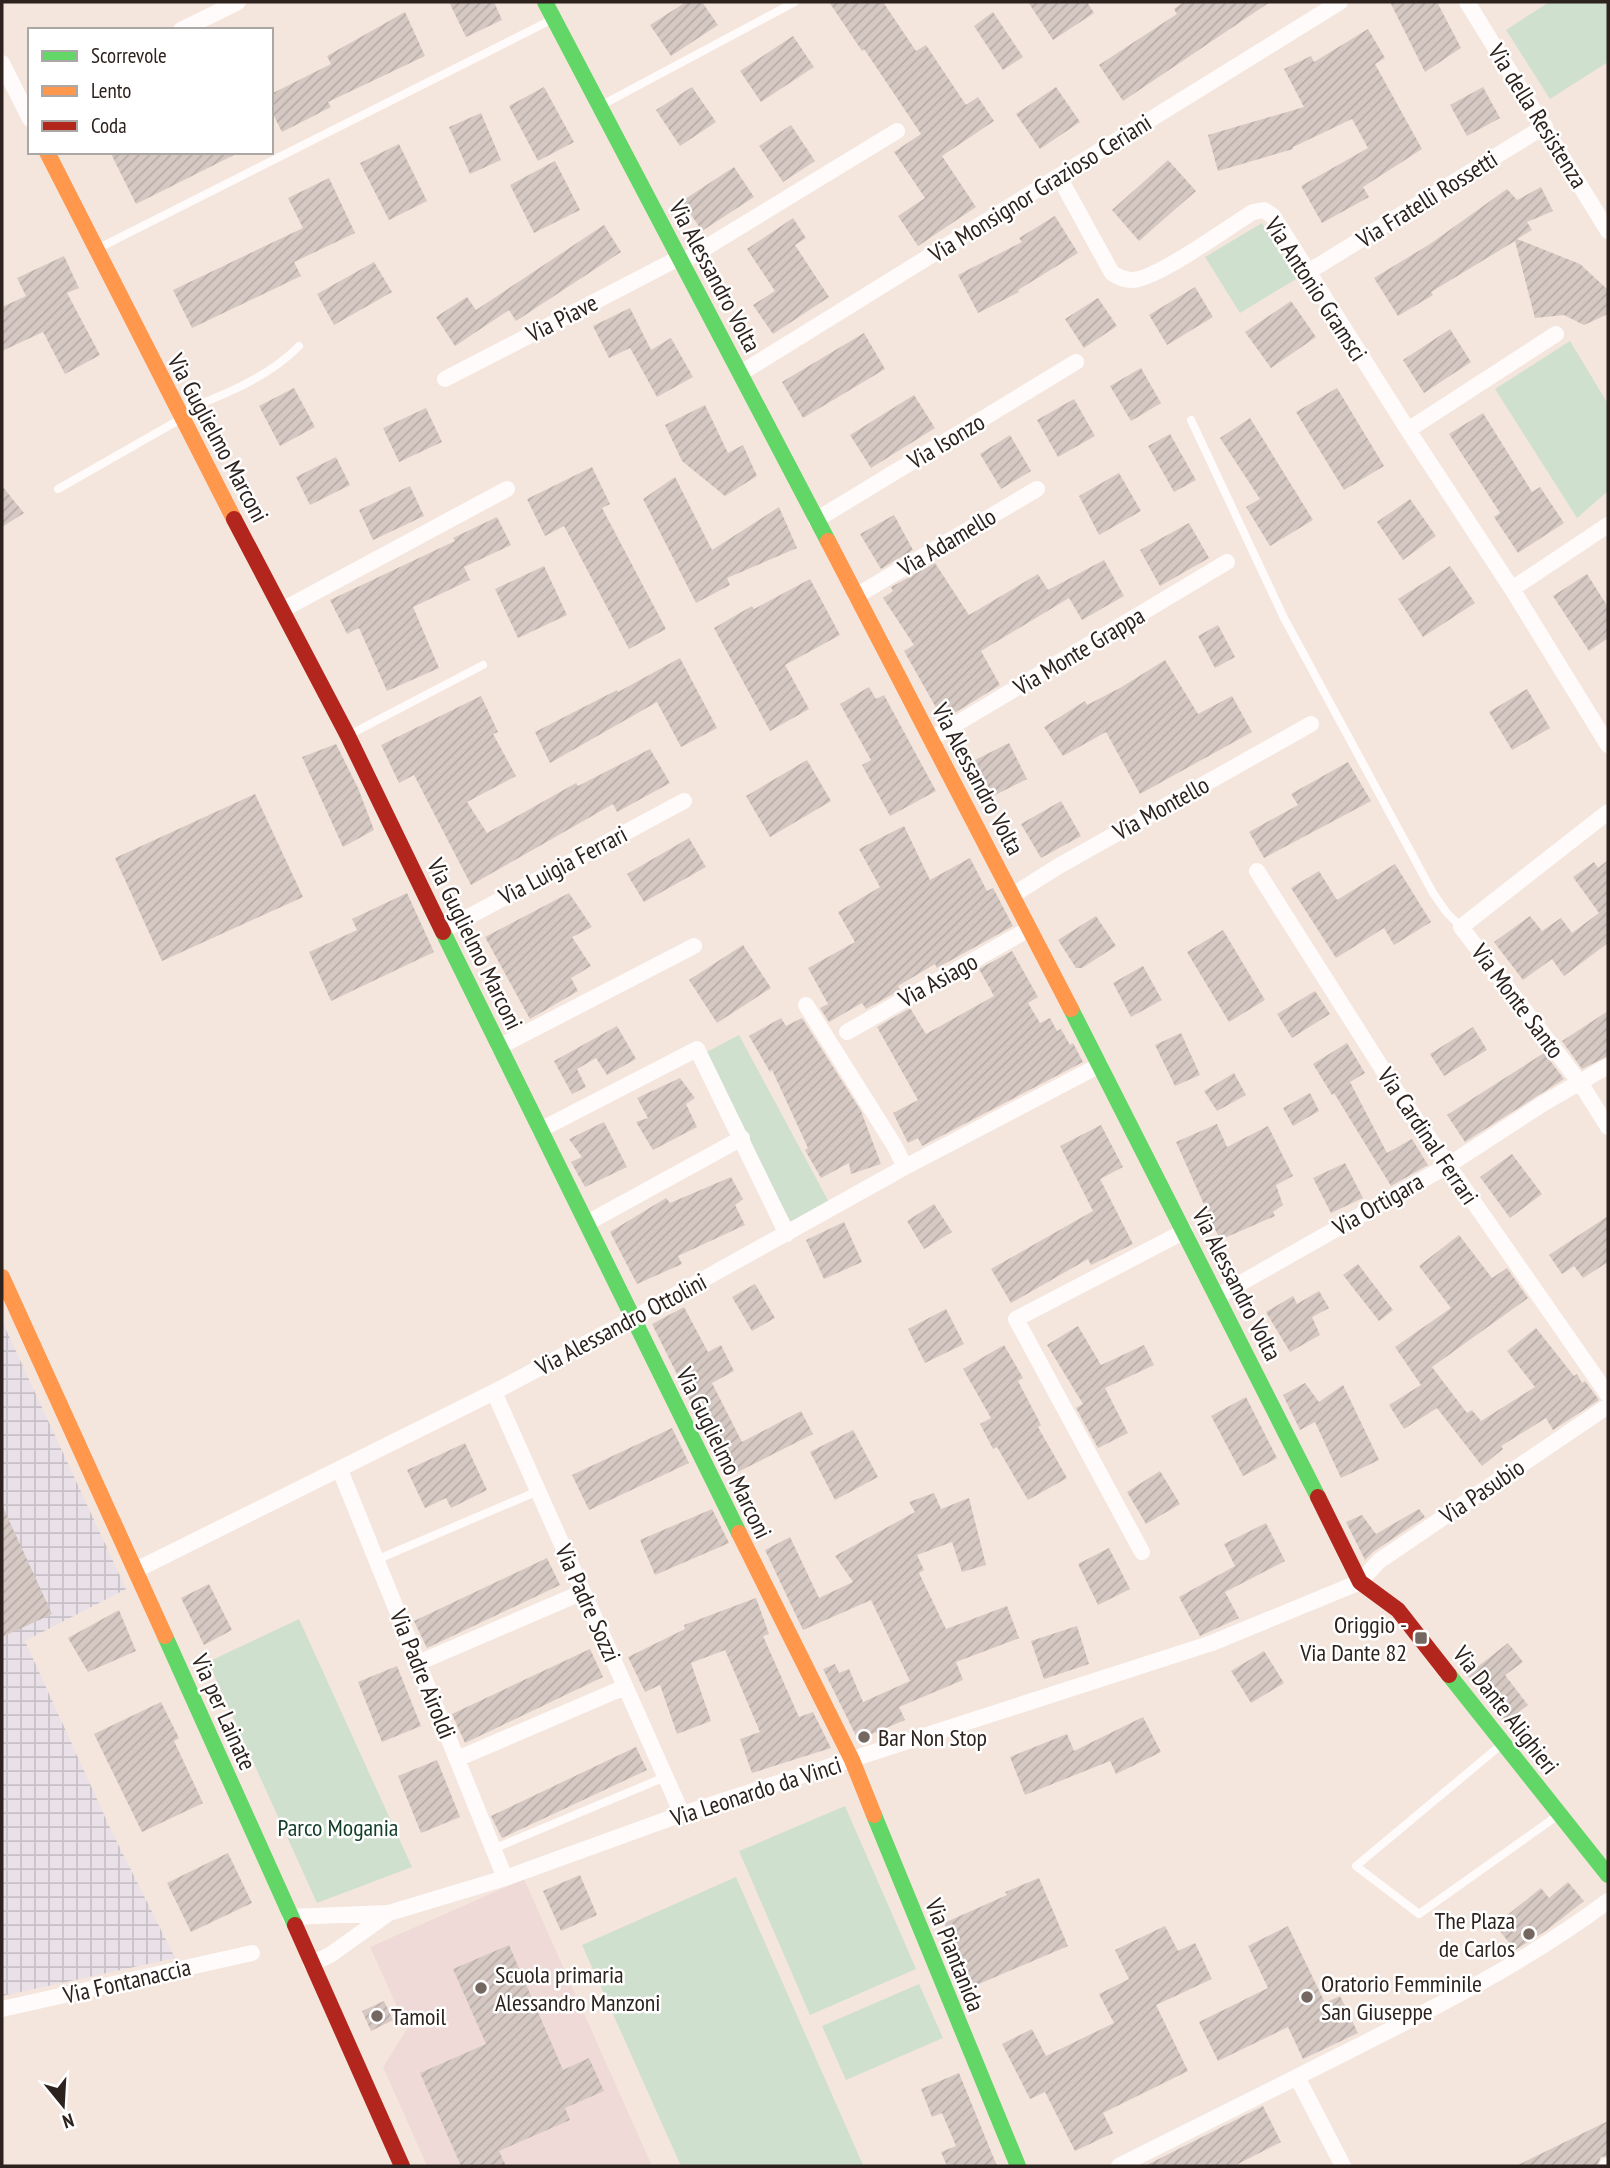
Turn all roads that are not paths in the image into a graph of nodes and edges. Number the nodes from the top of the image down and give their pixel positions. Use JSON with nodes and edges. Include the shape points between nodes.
{"nodes":[{"id":1,"x":238,"y":2,"type":"edge"},
{"id":2,"x":545,"y":2,"type":"edge"},
{"id":3,"x":795,"y":2,"type":"edge"},
{"id":4,"x":1340,"y":2,"type":"edge"},
{"id":5,"x":1467,"y":2,"type":"edge"},
{"id":6,"x":554,"y":18,"type":"junction"},
{"id":7,"x":185,"y":28,"type":"edge"},
{"id":8,"x":2,"y":63,"type":"edge"},
{"id":9,"x":599,"y":106,"type":"junction"},
{"id":10,"x":28,"y":110,"type":"edge"},
{"id":11,"x":1545,"y":126,"type":"junction"},
{"id":12,"x":897,"y":131,"type":"dead end"},
{"id":13,"x":48,"y":154,"type":"edge"},
{"id":14,"x":1059,"y":177,"type":"junction"},
{"id":15,"x":1608,"y":231,"type":"edge"},
{"id":16,"x":96,"y":250,"type":"junction"},
{"id":17,"x":680,"y":260,"type":"junction"},
{"id":18,"x":1308,"y":272,"type":"junction"},
{"id":19,"x":1556,"y":334,"type":"dead end"},
{"id":20,"x":299,"y":346,"type":"dead end"},
{"id":21,"x":1076,"y":362,"type":"dead end"},
{"id":22,"x":741,"y":373,"type":"junction"},
{"id":23,"x":445,"y":379,"type":"dead end"},
{"id":24,"x":180,"y":415,"type":"junction"},
{"id":25,"x":1191,"y":420,"type":"dead end"},
{"id":26,"x":1408,"y":430,"type":"junction"},
{"id":27,"x":58,"y":489,"type":"dead end"},
{"id":28,"x":506,"y":489,"type":"dead end"},
{"id":29,"x":1037,"y":489,"type":"dead end"},
{"id":30,"x":816,"y":520,"type":"junction"},
{"id":31,"x":1608,"y":525,"type":"edge"},
{"id":32,"x":1227,"y":562,"type":"dead end"},
{"id":33,"x":1512,"y":589,"type":"junction"},
{"id":34,"x":856,"y":596,"type":"junction"},
{"id":35,"x":282,"y":610,"type":"junction"},
{"id":36,"x":483,"y":665,"type":"dead end"},
{"id":37,"x":1311,"y":724,"type":"dead end"},
{"id":38,"x":348,"y":736,"type":"junction"},
{"id":39,"x":931,"y":739,"type":"junction"},
{"id":40,"x":1608,"y":745,"type":"edge"},
{"id":41,"x":684,"y":801,"type":"dead end"},
{"id":42,"x":1608,"y":812,"type":"edge"},
{"id":43,"x":1257,"y":871,"type":"dead end"},
{"id":44,"x":1013,"y":895,"type":"junction"},
{"id":45,"x":1461,"y":927,"type":"junction"},
{"id":46,"x":1029,"y":929,"type":"junction"},
{"id":47,"x":444,"y":930,"type":"junction"},
{"id":48,"x":694,"y":946,"type":"dead end"},
{"id":49,"x":806,"y":1005,"type":"dead end"},
{"id":50,"x":847,"y":1032,"type":"dead end"},
{"id":51,"x":499,"y":1047,"type":"junction"},
{"id":52,"x":1100,"y":1065,"type":"junction"},
{"id":53,"x":1608,"y":1066,"type":"edge"},
{"id":54,"x":1581,"y":1084,"type":"junction"},
{"id":55,"x":1608,"y":1127,"type":"edge"},
{"id":56,"x":540,"y":1130,"type":"junction"},
{"id":57,"x":742,"y":1138,"type":"junction"},
{"id":58,"x":1447,"y":1166,"type":"junction"},
{"id":59,"x":905,"y":1167,"type":"junction"},
{"id":60,"x":587,"y":1223,"type":"junction"},
{"id":61,"x":1185,"y":1231,"type":"junction"},
{"id":62,"x":788,"y":1234,"type":"junction"},
{"id":63,"x":2,"y":1277,"type":"edge"},
{"id":64,"x":1218,"y":1296,"type":"junction"},
{"id":65,"x":632,"y":1319,"type":"junction"},
{"id":66,"x":494,"y":1392,"type":"junction"},
{"id":67,"x":1608,"y":1395,"type":"edge"},
{"id":68,"x":1608,"y":1406,"type":"edge"},
{"id":69,"x":340,"y":1470,"type":"junction"},
{"id":70,"x":538,"y":1490,"type":"junction"},
{"id":71,"x":1143,"y":1552,"type":"dead end"},
{"id":72,"x":376,"y":1560,"type":"junction"},
{"id":73,"x":136,"y":1570,"type":"junction"},
{"id":74,"x":1360,"y":1582,"type":"junction"},
{"id":75,"x":583,"y":1592,"type":"junction"},
{"id":76,"x":418,"y":1663,"type":"junction"},
{"id":77,"x":625,"y":1686,"type":"junction"},
{"id":78,"x":1504,"y":1743,"type":"junction"},
{"id":79,"x":457,"y":1759,"type":"junction"},
{"id":80,"x":852,"y":1760,"type":"junction"},
{"id":81,"x":665,"y":1777,"type":"junction"},
{"id":82,"x":682,"y":1814,"type":"junction"},
{"id":83,"x":1560,"y":1814,"type":"junction"},
{"id":84,"x":493,"y":1849,"type":"junction"},
{"id":85,"x":1608,"y":1875,"type":"edge"},
{"id":86,"x":505,"y":1878,"type":"junction"},
{"id":87,"x":1608,"y":1901,"type":"edge"},
{"id":88,"x":389,"y":1913,"type":"junction"},
{"id":89,"x":290,"y":1917,"type":"junction"},
{"id":90,"x":252,"y":1953,"type":"dead end"},
{"id":91,"x":311,"y":1964,"type":"junction"},
{"id":92,"x":2,"y":2010,"type":"edge"},
{"id":93,"x":1297,"y":2077,"type":"junction"},
{"id":94,"x":402,"y":2166,"type":"edge"},
{"id":95,"x":1018,"y":2166,"type":"edge"},
{"id":96,"x":1119,"y":2166,"type":"edge"},
{"id":97,"x":1343,"y":2166,"type":"edge"}],
"edges":[{"from":1,"to":7,"type":"street"},
{"from":2,"to":6,"type":"street","name":"Via Alessandro Volta"},
{"from":3,"to":9,"type":"lane"},
{"from":4,"to":14,"type":"street","name":"Via Monsignor Grazioso Ceriani"},
{"from":5,"to":11,"type":"street","name":"Via della Resistenza"},
{"from":6,"to":9,"type":"street","name":"Via Alessandro Volta"},
{"from":6,"to":16,"type":"lane"},
{"from":8,"to":10,"type":"street"},
{"from":9,"to":17,"type":"street","name":"Via Alessandro Volta"},
{"from":11,"to":15,"type":"street","name":"Via della Resistenza"},
{"from":11,"to":18,"type":"street","name":"Via Fratelli Rossetti"},
{"from":12,"to":17,"type":"street","name":"Via Piave"},
{"from":13,"to":16,"type":"street","name":"Via Guglielmo Marconi"},
{"from":14,"to":18,"type":"street","name":"Via Antonio Gramsci","via":[[1112,272],[1121,279],[1157,273],[1253,212],[1264,210],[1273,216]]},
{"from":14,"to":22,"type":"street","name":"Via Monsignor Grazioso Ceriani"},
{"from":16,"to":24,"type":"street","name":"Via Guglielmo Marconi"},
{"from":17,"to":22,"type":"street","name":"Via Alessandro Volta"},
{"from":17,"to":23,"type":"street","name":"Via Piave"},
{"from":18,"to":26,"type":"street","name":"Via Antonio Gramsci"},
{"from":19,"to":26,"type":"street"},
{"from":20,"to":24,"type":"lane","via":[[263,374]]},
{"from":21,"to":30,"type":"street","name":"Via Isonzo"},
{"from":22,"to":30,"type":"street","name":"Via Alessandro Volta"},
{"from":24,"to":27,"type":"lane"},
{"from":24,"to":35,"type":"street","name":"Via Guglielmo Marconi"},
{"from":25,"to":45,"type":"lane","via":[[1284,618],[1433,893]]},
{"from":26,"to":33,"type":"street","name":"Via Antonio Gramsci"},
{"from":28,"to":35,"type":"street"},
{"from":29,"to":34,"type":"street","name":"Via Adamello"},
{"from":30,"to":34,"type":"street","name":"Via Alessandro Volta"},
{"from":31,"to":33,"type":"street"},
{"from":32,"to":39,"type":"street","name":"Via Monte Grappa"},
{"from":33,"to":40,"type":"street","name":"Via Antonio Gramsci"},
{"from":34,"to":39,"type":"street","name":"Via Alessandro Volta"},
{"from":35,"to":38,"type":"street","name":"Via Guglielmo Marconi"},
{"from":36,"to":38,"type":"lane"},
{"from":37,"to":44,"type":"street","name":"Via Montello"},
{"from":38,"to":47,"type":"street","name":"Via Guglielmo Marconi"},
{"from":39,"to":44,"type":"street","name":"Via Alessandro Volta"},
{"from":41,"to":47,"type":"street","name":"Via Luigia Ferrari"},
{"from":42,"to":45,"type":"street","name":"Via Monte Santo"},
{"from":43,"to":58,"type":"street","name":"Via Cardinal Ferrari"},
{"from":44,"to":46,"type":"street","name":"Via Alessandro Volta"},
{"from":45,"to":54,"type":"street","name":"Via Monte Santo"},
{"from":46,"to":50,"type":"street","name":"Via Asiago"},
{"from":46,"to":52,"type":"street","name":"Via Alessandro Volta"},
{"from":47,"to":51,"type":"street","name":"Via Guglielmo Marconi"},
{"from":48,"to":51,"type":"street"},
{"from":49,"to":59,"type":"street"},
{"from":51,"to":56,"type":"street","name":"Via Guglielmo Marconi"},
{"from":52,"to":59,"type":"street","name":"Via Alessandro Ottolini"},
{"from":52,"to":61,"type":"street","name":"Via Alessandro Volta"},
{"from":53,"to":54,"type":"street","name":"Via Ortigara"},
{"from":54,"to":55,"type":"street","name":"Via Monte Santo"},
{"from":54,"to":58,"type":"street","name":"Via Ortigara"},
{"from":56,"to":57,"type":"street","via":[[698,1049]]},
{"from":56,"to":60,"type":"street","name":"Via Guglielmo Marconi"},
{"from":57,"to":60,"type":"street"},
{"from":57,"to":62,"type":"street"},
{"from":58,"to":64,"type":"street","name":"Via Ortigara"},
{"from":58,"to":67,"type":"street","name":"Via Cardinal Ferrari"},
{"from":59,"to":62,"type":"street","name":"Via Alessandro Ottolini"},
{"from":60,"to":65,"type":"street","name":"Via Guglielmo Marconi"},
{"from":61,"to":64,"type":"street","name":"Via Alessandro Volta"},
{"from":61,"to":71,"type":"street","via":[[1016,1319]]},
{"from":62,"to":65,"type":"street","name":"Via Alessandro Ottolini"},
{"from":63,"to":73,"type":"street","name":"Via per Lainate"},
{"from":64,"to":74,"type":"street","name":"Via Alessandro Volta"},
{"from":65,"to":66,"type":"street","name":"Via Alessandro Ottolini"},
{"from":65,"to":80,"type":"street","name":"Via Guglielmo Marconi"},
{"from":66,"to":69,"type":"street","name":"Via Alessandro Ottolini"},
{"from":66,"to":70,"type":"street","name":"Via Padre Sozzi"},
{"from":68,"to":74,"type":"street","name":"Via Pasubio","via":[[1379,1561]]},
{"from":69,"to":72,"type":"street","name":"Via Padre Airoldi"},
{"from":69,"to":73,"type":"street","name":"Via Alessandro Ottolini"},
{"from":70,"to":72,"type":"lane"},
{"from":70,"to":75,"type":"street","name":"Via Padre Sozzi"},
{"from":72,"to":76,"type":"street","name":"Via Padre Airoldi"},
{"from":73,"to":89,"type":"street","name":"Via per Lainate"},
{"from":74,"to":78,"type":"street","name":"Via Dante Alighieri","via":[[1398,1610]]},
{"from":74,"to":80,"type":"street","name":"Via Leonardo da Vinci","via":[[1212,1643]]},
{"from":75,"to":76,"type":"street"},
{"from":75,"to":77,"type":"street","name":"Via Padre Sozzi"},
{"from":76,"to":79,"type":"street","name":"Via Padre Airoldi"},
{"from":77,"to":79,"type":"street"},
{"from":77,"to":81,"type":"street","name":"Via Padre Sozzi"},
{"from":78,"to":83,"type":"street","name":"Via Dante Alighieri"},
{"from":78,"to":83,"type":"lane","via":[[1356,1866],[1419,1914]]},
{"from":79,"to":84,"type":"street","name":"Via Padre Airoldi"},
{"from":80,"to":82,"type":"street","name":"Via Leonardo da Vinci"},
{"from":80,"to":95,"type":"street","name":"Via Piantanida"},
{"from":81,"to":82,"type":"street","name":"Via Padre Sozzi"},
{"from":81,"to":84,"type":"lane"},
{"from":82,"to":86,"type":"street","name":"Via Leonardo da Vinci"},
{"from":83,"to":85,"type":"street","name":"Via Dante Alighieri"},
{"from":84,"to":86,"type":"street","name":"Via Padre Airoldi"},
{"from":86,"to":88,"type":"street","name":"Via Leonardo da Vinci"},
{"from":87,"to":93,"type":"street","via":[[1475,1987]]},
{"from":88,"to":89,"type":"street"},
{"from":88,"to":91,"type":"street"},
{"from":89,"to":91,"type":"street","name":"Via per Lainate"},
{"from":90,"to":92,"type":"street","name":"Via Fontanaccia"},
{"from":91,"to":94,"type":"street","name":"Via per Lainate"},
{"from":93,"to":96,"type":"street"},
{"from":93,"to":97,"type":"street"}]}
